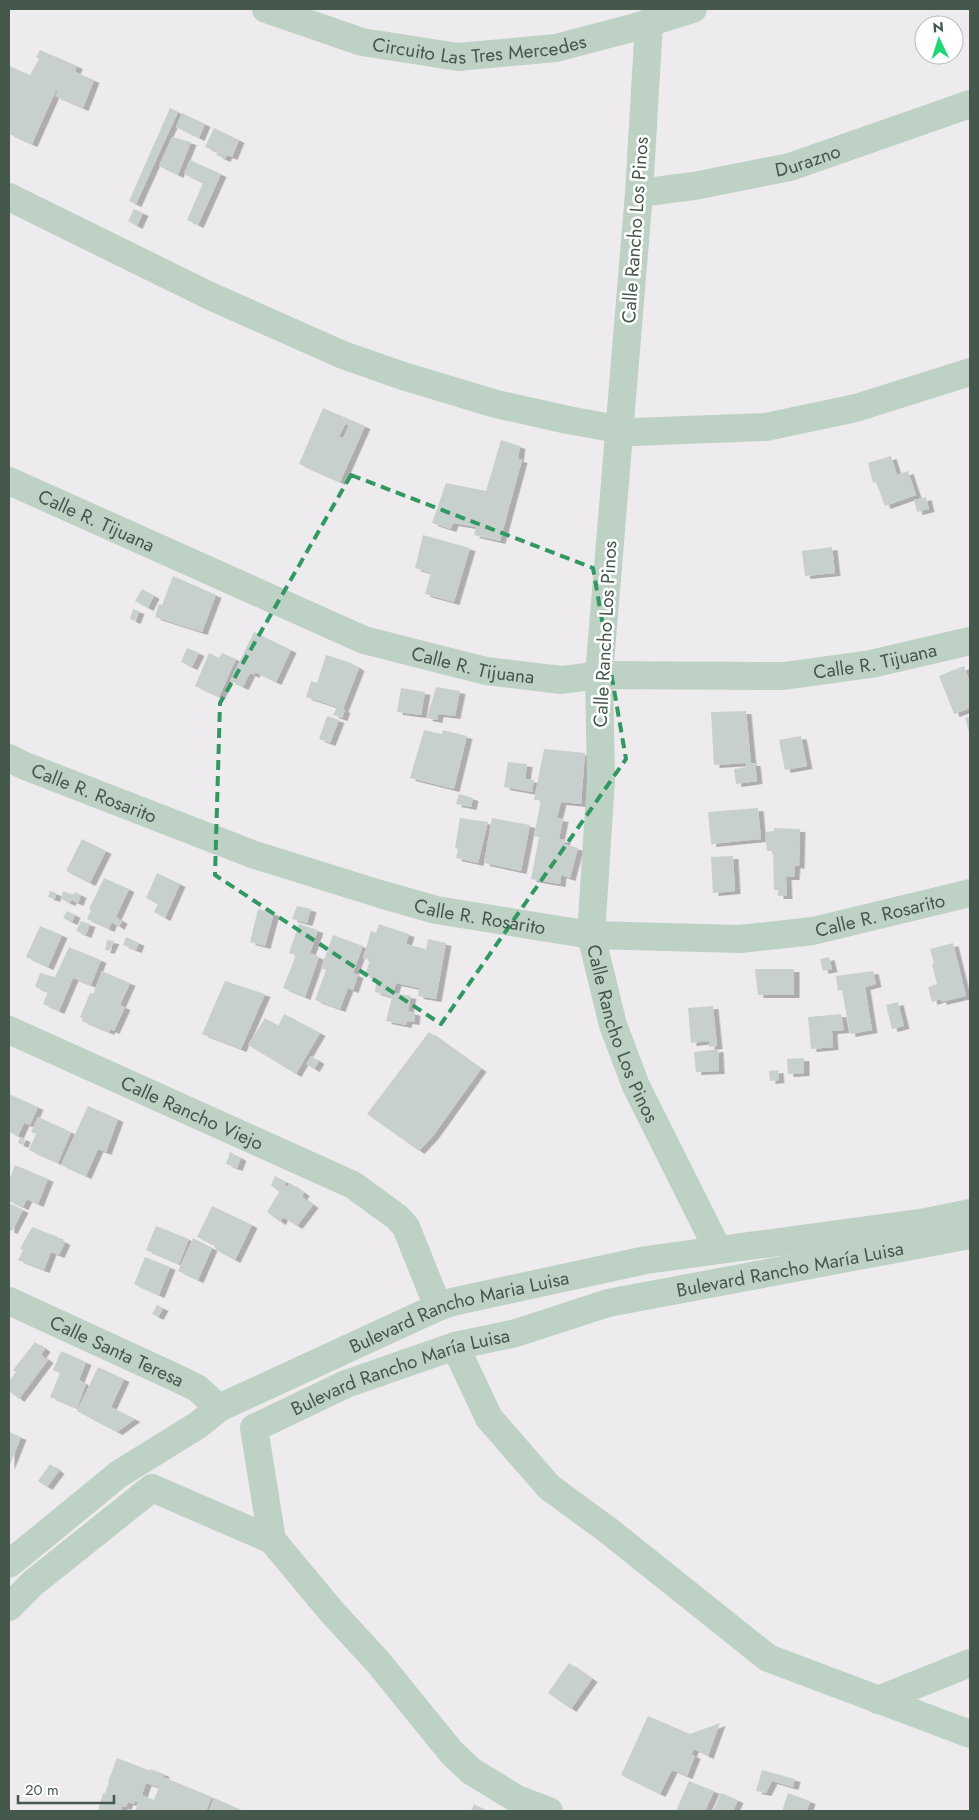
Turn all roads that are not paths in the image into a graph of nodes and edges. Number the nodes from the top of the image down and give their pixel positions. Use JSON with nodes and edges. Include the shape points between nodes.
{"nodes":[{"id":1,"x":266,"y":9,"type":"edge"},
{"id":2,"x":693,"y":9,"type":"edge"},
{"id":3,"x":649,"y":23,"type":"junction"},
{"id":4,"x":970,"y":104,"type":"edge"},
{"id":5,"x":639,"y":193,"type":"junction"},
{"id":6,"x":9,"y":197,"type":"edge"},
{"id":7,"x":970,"y":372,"type":"edge"},
{"id":8,"x":618,"y":429,"type":"junction"},
{"id":9,"x":9,"y":481,"type":"edge"},
{"id":10,"x":970,"y":641,"type":"edge"},
{"id":11,"x":599,"y":675,"type":"junction"},
{"id":12,"x":9,"y":758,"type":"edge"},
{"id":13,"x":970,"y":893,"type":"edge"},
{"id":14,"x":591,"y":935,"type":"junction"},
{"id":15,"x":9,"y":1030,"type":"edge"},
{"id":16,"x":970,"y":1212,"type":"edge"},
{"id":17,"x":970,"y":1235,"type":"edge"},
{"id":18,"x":718,"y":1250,"type":"junction"},
{"id":19,"x":9,"y":1301,"type":"edge"},
{"id":20,"x":438,"y":1307,"type":"junction"},
{"id":21,"x":455,"y":1346,"type":"junction"},
{"id":22,"x":219,"y":1408,"type":"junction"},
{"id":23,"x":272,"y":1540,"type":"junction"},
{"id":24,"x":9,"y":1564,"type":"edge"},
{"id":25,"x":9,"y":1607,"type":"edge"},
{"id":26,"x":970,"y":1663,"type":"edge"},
{"id":27,"x":878,"y":1700,"type":"junction"},
{"id":28,"x":970,"y":1734,"type":"edge"},
{"id":29,"x":549,"y":1811,"type":"edge"}],
"edges":[{"from":1,"to":3,"type":"street","name":"Circuito Las Tres Mercedes","via":[[362,42],[458,57],[556,48]]},
{"from":2,"to":3,"type":"street","name":"Circuito Las Tres Mercedes"},
{"from":3,"to":5,"type":"street","name":"Calle Rancho Los Pinos"},
{"from":4,"to":5,"type":"street","name":"Durazno","via":[[790,167]]},
{"from":5,"to":8,"type":"street","name":"Calle Rancho Los Pinos"},
{"from":6,"to":8,"type":"street","via":[[210,296],[343,355],[496,404]]},
{"from":7,"to":8,"type":"street","via":[[856,408],[766,427],[634,432]]},
{"from":8,"to":11,"type":"street","name":"Calle Rancho Los Pinos"},
{"from":9,"to":11,"type":"street","name":"Calle R. Tijuana","via":[[364,640],[486,671],[562,680]]},
{"from":10,"to":11,"type":"street","name":"Calle R. Tijuana","via":[[872,664],[784,676]]},
{"from":11,"to":14,"type":"street","name":"Calle Rancho Los Pinos","via":[[601,780]]},
{"from":12,"to":14,"type":"street","name":"Calle R. Rosarito","via":[[252,854],[371,891],[436,910]]},
{"from":13,"to":14,"type":"street","name":"Calle R. Rosarito","via":[[813,931],[740,939]]},
{"from":14,"to":18,"type":"street","name":"Calle Rancho Los Pinos","via":[[613,1024],[636,1086]]},
{"from":15,"to":20,"type":"street","name":"Calle Rancho Viejo","via":[[353,1185],[406,1227]]},
{"from":16,"to":18,"type":"street","name":"Bulevard Rancho Maria Luisa","via":[[926,1222]]},
{"from":17,"to":21,"type":"street","name":"Bulevard Rancho María Luisa","via":[[608,1303],[516,1333]]},
{"from":18,"to":20,"type":"street","name":"Bulevard Rancho Maria Luisa","via":[[646,1260]]},
{"from":19,"to":22,"type":"street","name":"Calle Santa Teresa","via":[[197,1388]]},
{"from":20,"to":22,"type":"street","name":"Bulevard Rancho Maria Luisa"},
{"from":21,"to":23,"type":"street","name":"Bulevard Rancho María Luisa","via":[[346,1384],[254,1428]]},
{"from":21,"to":27,"type":"street","via":[[489,1418],[550,1487],[768,1658]]},
{"from":22,"to":24,"type":"street","name":"Bulevard Rancho Maria Luisa","via":[[198,1425],[119,1474]]},
{"from":23,"to":25,"type":"street","via":[[152,1488],[33,1583]]},
{"from":23,"to":29,"type":"street","via":[[471,1771],[517,1798]]},
{"from":26,"to":27,"type":"street"},
{"from":27,"to":28,"type":"street"}]}
